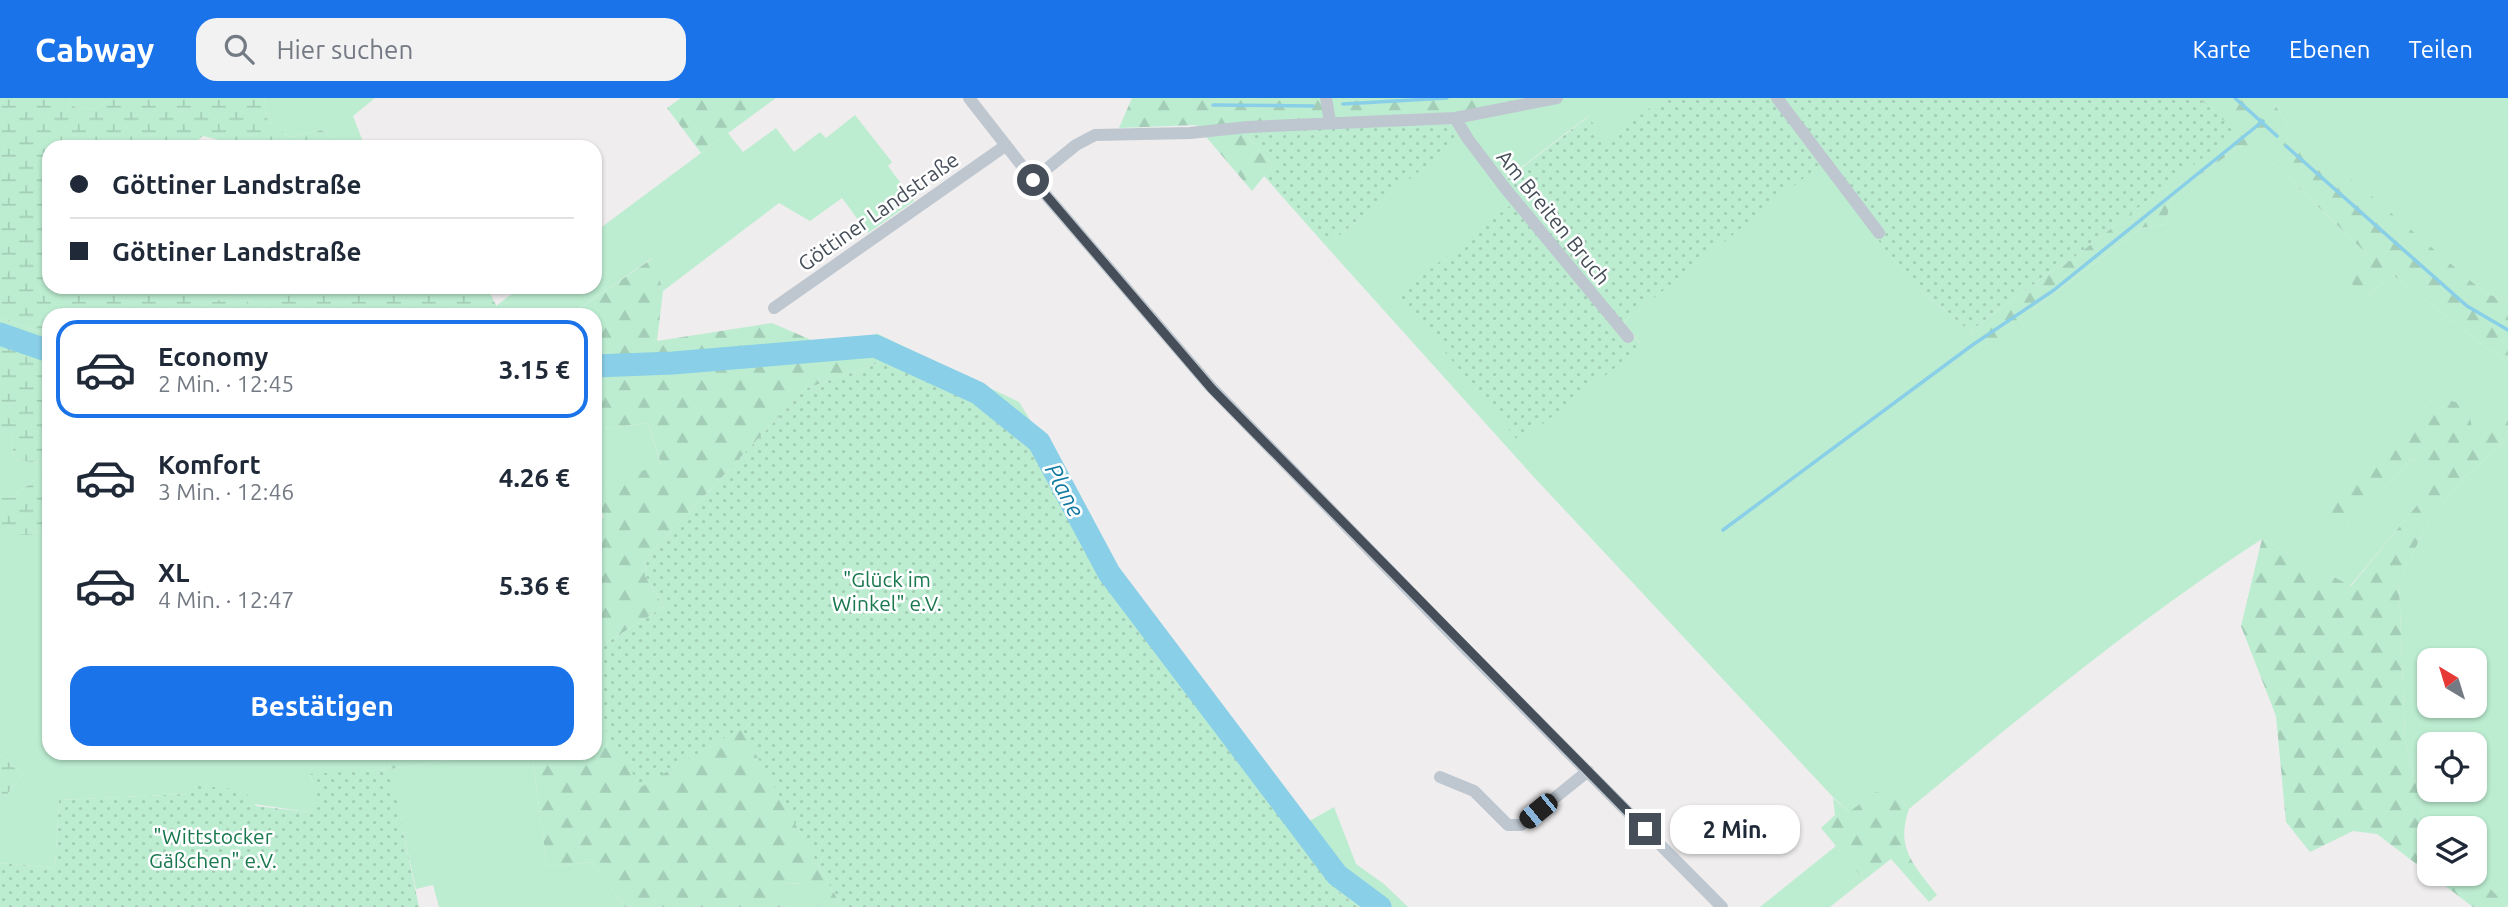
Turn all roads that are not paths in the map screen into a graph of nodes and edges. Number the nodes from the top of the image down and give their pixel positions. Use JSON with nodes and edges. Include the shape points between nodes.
{"nodes":[{"id":1,"x":969,"y":98,"type":"edge"},
{"id":2,"x":1326,"y":98,"type":"edge"},
{"id":3,"x":1557,"y":98,"type":"edge"},
{"id":4,"x":1777,"y":98,"type":"edge"},
{"id":5,"x":1455,"y":118,"type":"junction"},
{"id":6,"x":1330,"y":122,"type":"junction"},
{"id":7,"x":1005,"y":146,"type":"junction"},
{"id":8,"x":1033,"y":180,"type":"junction"},
{"id":9,"x":1879,"y":233,"type":"dead end"},
{"id":10,"x":774,"y":308,"type":"dead end"},
{"id":11,"x":1628,"y":337,"type":"dead end"},
{"id":12,"x":1588,"y":771,"type":"junction"},
{"id":13,"x":1440,"y":777,"type":"dead end"},
{"id":14,"x":1722,"y":907,"type":"edge"}],
"edges":[{"from":1,"to":7,"type":"street"},
{"from":2,"to":6,"type":"street"},
{"from":3,"to":5,"type":"street"},
{"from":4,"to":9,"type":"street"},
{"from":5,"to":6,"type":"street"},
{"from":5,"to":11,"type":"street","name":"Am Breiten Bruch","via":[[1505,188]]},
{"from":6,"to":8,"type":"street","via":[[1095,135]]},
{"from":7,"to":8,"type":"street"},
{"from":7,"to":10,"type":"street","name":"Göttiner Landstraße"},
{"from":8,"to":12,"type":"street","via":[[1212,389]]},
{"from":12,"to":13,"type":"street","via":[[1521,825],[1508,825],[1474,791]]},
{"from":12,"to":14,"type":"street"}]}
